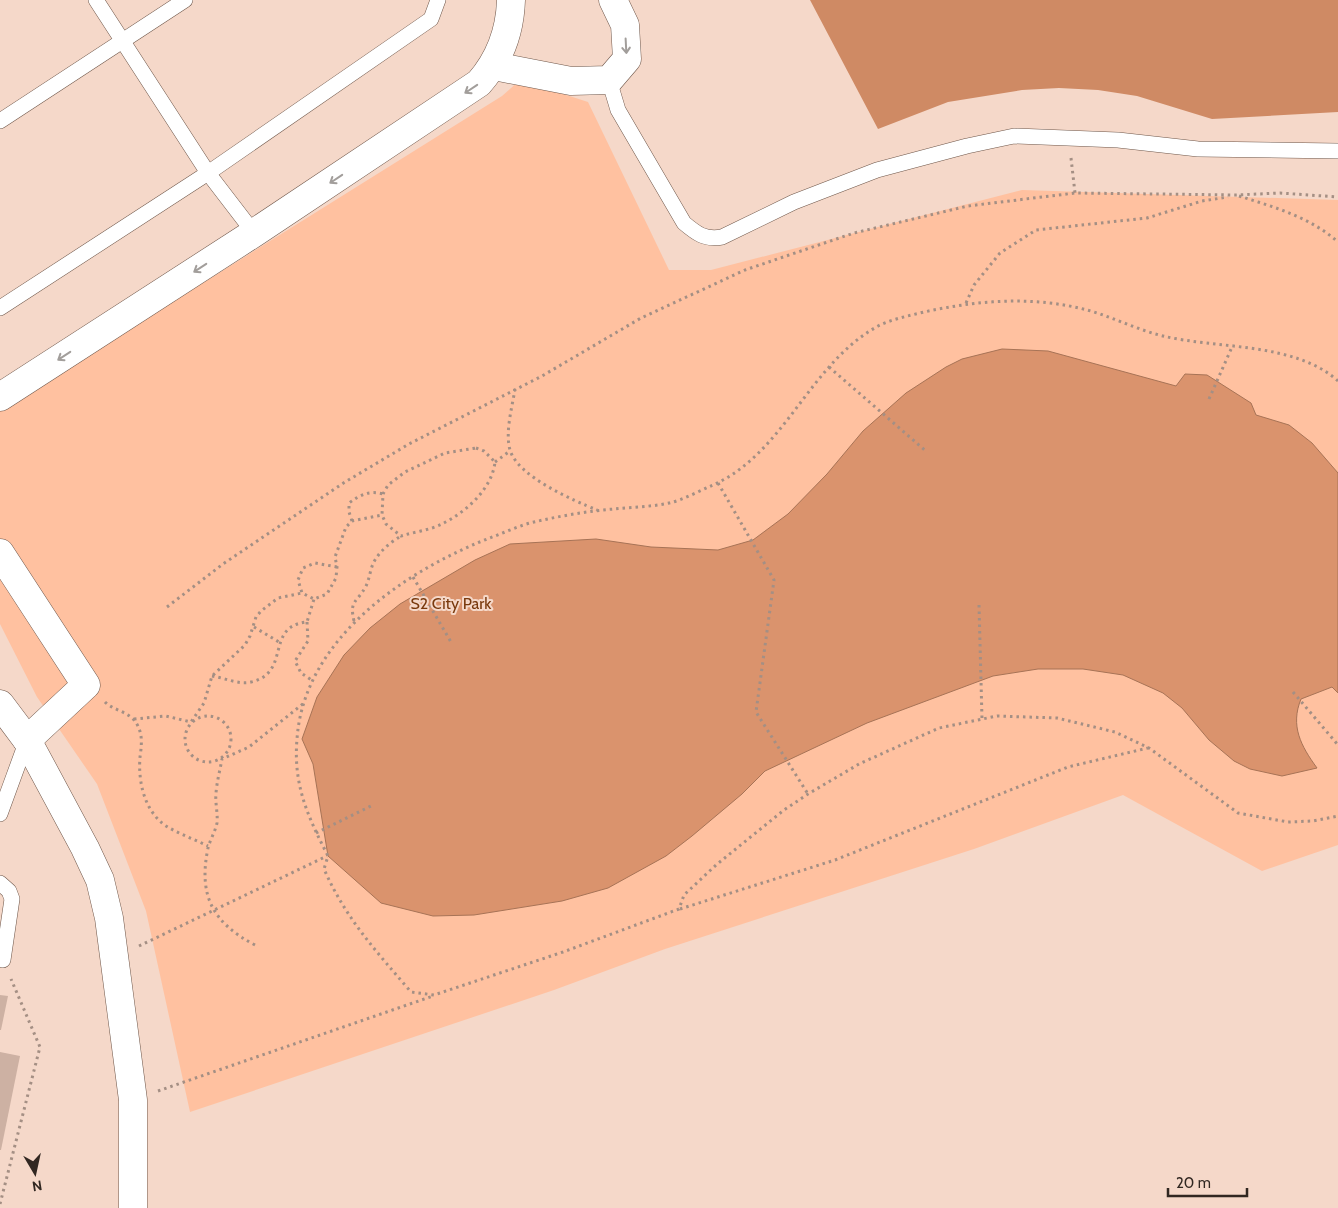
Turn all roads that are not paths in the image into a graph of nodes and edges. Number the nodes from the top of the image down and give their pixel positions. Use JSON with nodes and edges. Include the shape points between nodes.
{"nodes":[{"id":1,"x":96,"y":0,"type":"edge"},
{"id":2,"x":184,"y":0,"type":"edge"},
{"id":3,"x":438,"y":0,"type":"edge"},
{"id":4,"x":511,"y":0,"type":"edge"},
{"id":5,"x":613,"y":0,"type":"edge"},
{"id":6,"x":122,"y":41,"type":"junction"},
{"id":7,"x":494,"y":66,"type":"junction"},
{"id":8,"x":609,"y":80,"type":"junction"},
{"id":9,"x":0,"y":120,"type":"edge"},
{"id":10,"x":1338,"y":151,"type":"edge"},
{"id":11,"x":208,"y":173,"type":"junction"},
{"id":12,"x":254,"y":233,"type":"junction"},
{"id":13,"x":0,"y":308,"type":"edge"},
{"id":14,"x":0,"y":397,"type":"edge"},
{"id":15,"x":0,"y":553,"type":"edge"},
{"id":16,"x":0,"y":704,"type":"edge"},
{"id":17,"x":27,"y":740,"type":"junction"},
{"id":18,"x":0,"y":814,"type":"edge"},
{"id":19,"x":0,"y":883,"type":"edge"},
{"id":20,"x":3,"y":960,"type":"road end"},
{"id":21,"x":133,"y":1208,"type":"edge"}],
"edges":[{"from":1,"to":6,"type":"lane"},
{"from":2,"to":6,"type":"lane"},
{"from":3,"to":11,"type":"lane","via":[[431,18]]},
{"from":4,"to":7,"type":"street","via":[[510,21]]},
{"from":5,"to":8,"type":"street","one_way":true,"via":[[625,26],[627,59]]},
{"from":6,"to":9,"type":"lane"},
{"from":6,"to":11,"type":"lane"},
{"from":7,"to":8,"type":"street","via":[[572,80]]},
{"from":7,"to":12,"type":"street","one_way":true,"via":[[479,83]]},
{"from":8,"to":10,"type":"lane","via":[[618,110],[684,223],[700,236],[711,239],[876,170],[1014,136],[1118,140],[1198,148]]},
{"from":11,"to":12,"type":"lane"},
{"from":11,"to":13,"type":"lane"},
{"from":12,"to":14,"type":"street","one_way":true},
{"from":15,"to":17,"type":"street","via":[[86,685]]},
{"from":16,"to":17,"type":"street"},
{"from":17,"to":18,"type":"lane"},
{"from":17,"to":21,"type":"street","via":[[100,880],[109,918],[133,1100]]},
{"from":19,"to":20,"type":"lane","via":[[12,899]]}]}
